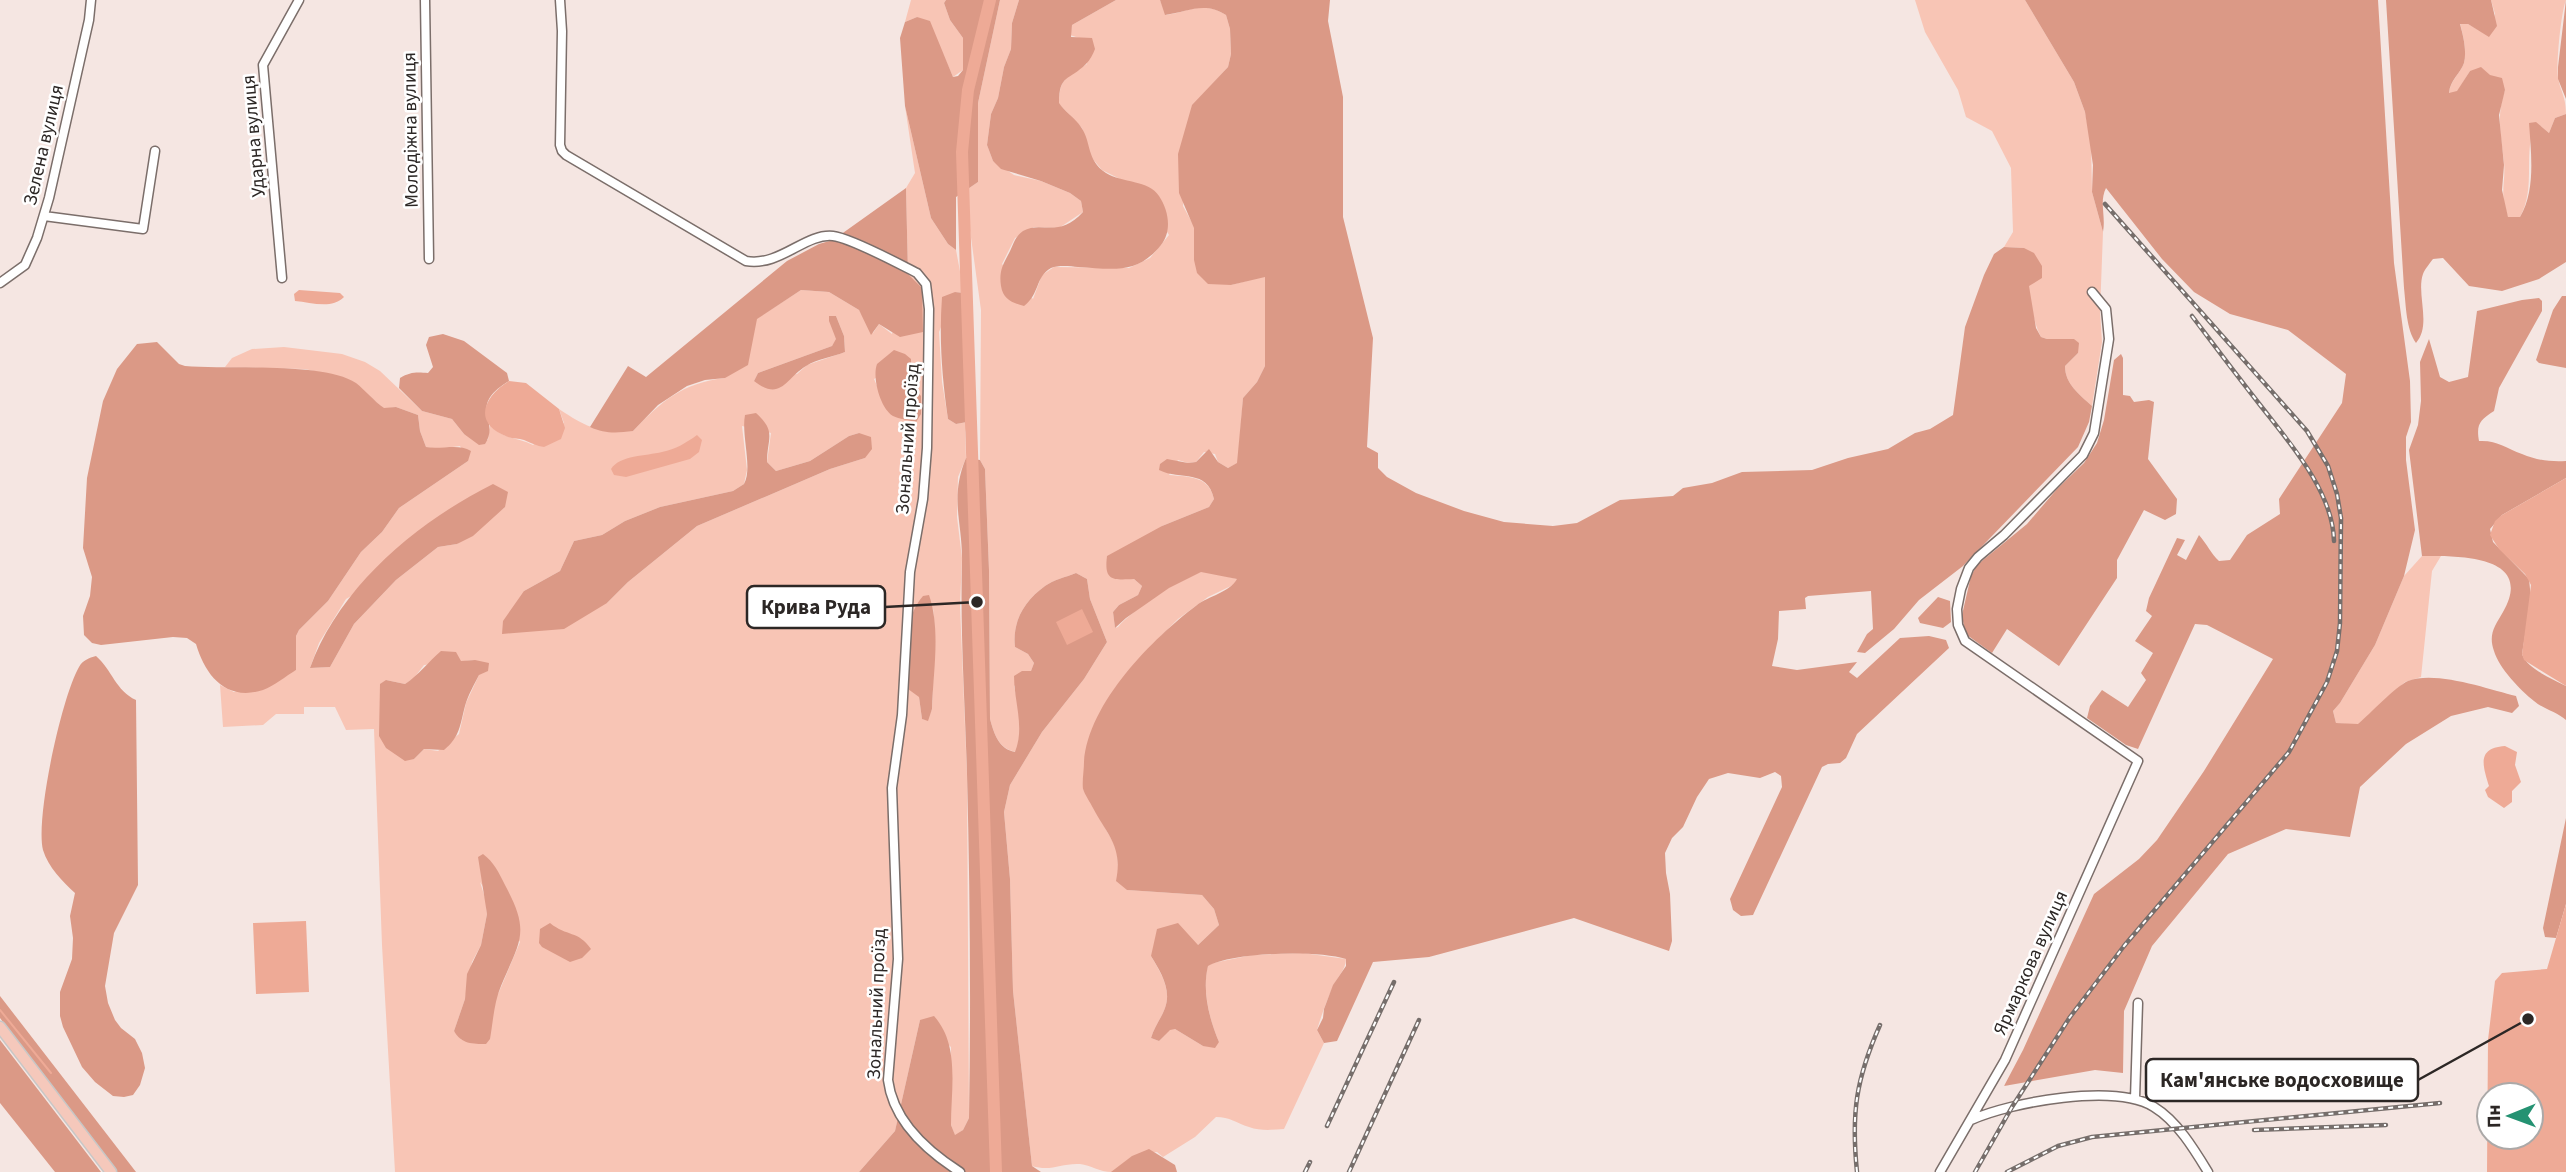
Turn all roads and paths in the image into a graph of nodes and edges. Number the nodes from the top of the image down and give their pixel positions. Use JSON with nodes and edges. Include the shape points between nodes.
{"nodes":[{"id":1,"x":91,"y":0,"type":"edge"},
{"id":2,"x":299,"y":0,"type":"edge"},
{"id":3,"x":425,"y":0,"type":"edge"},
{"id":4,"x":560,"y":0,"type":"edge"},
{"id":5,"x":155,"y":151,"type":"dead end"},
{"id":6,"x":44,"y":216,"type":"junction"},
{"id":7,"x":429,"y":259,"type":"dead end"},
{"id":8,"x":282,"y":278,"type":"dead end"},
{"id":9,"x":0,"y":283,"type":"edge"},
{"id":10,"x":2092,"y":292,"type":"dead end"},
{"id":11,"x":2138,"y":1003,"type":"dead end"},
{"id":12,"x":0,"y":1027,"type":"edge"},
{"id":13,"x":2135,"y":1099,"type":"junction"},
{"id":14,"x":1971,"y":1120,"type":"junction"},
{"id":15,"x":111,"y":1172,"type":"edge"},
{"id":16,"x":960,"y":1172,"type":"edge"},
{"id":17,"x":1940,"y":1172,"type":"edge"},
{"id":18,"x":2208,"y":1172,"type":"edge"}],
"edges":[{"from":1,"to":6,"type":"street","name":"Зелена вулиця"},
{"from":2,"to":8,"type":"street","name":"Ударна вулиця","via":[[262,65]]},
{"from":3,"to":7,"type":"street","name":"Молодіжна вулиця"},
{"from":4,"to":16,"type":"street","name":"Зональний проїзд","via":[[560,145],[566,155],[747,261],[770,260],[834,236],[917,273],[926,284],[930,331],[924,486],[910,572],[902,715],[892,788],[898,959],[888,1080],[891,1099],[902,1118],[926,1146]]},
{"from":5,"to":6,"type":"street","via":[[143,229]]},
{"from":6,"to":9,"type":"street","name":"Зелена вулиця","via":[[29,258]]},
{"from":10,"to":14,"type":"street","name":"Ярмаркова вулиця","via":[[2106,309],[2109,338],[2094,433],[2083,455],[1969,568],[1957,609],[1958,625],[1965,641],[2138,761],[2005,1060]]},
{"from":11,"to":13,"type":"street"},
{"from":12,"to":15,"type":"main road"},
{"from":13,"to":14,"type":"street","via":[[2110,1095],[2047,1101]]},
{"from":13,"to":18,"type":"street","via":[[2167,1117]]},
{"from":14,"to":17,"type":"street","name":"Ярмаркова вулиця"}]}
